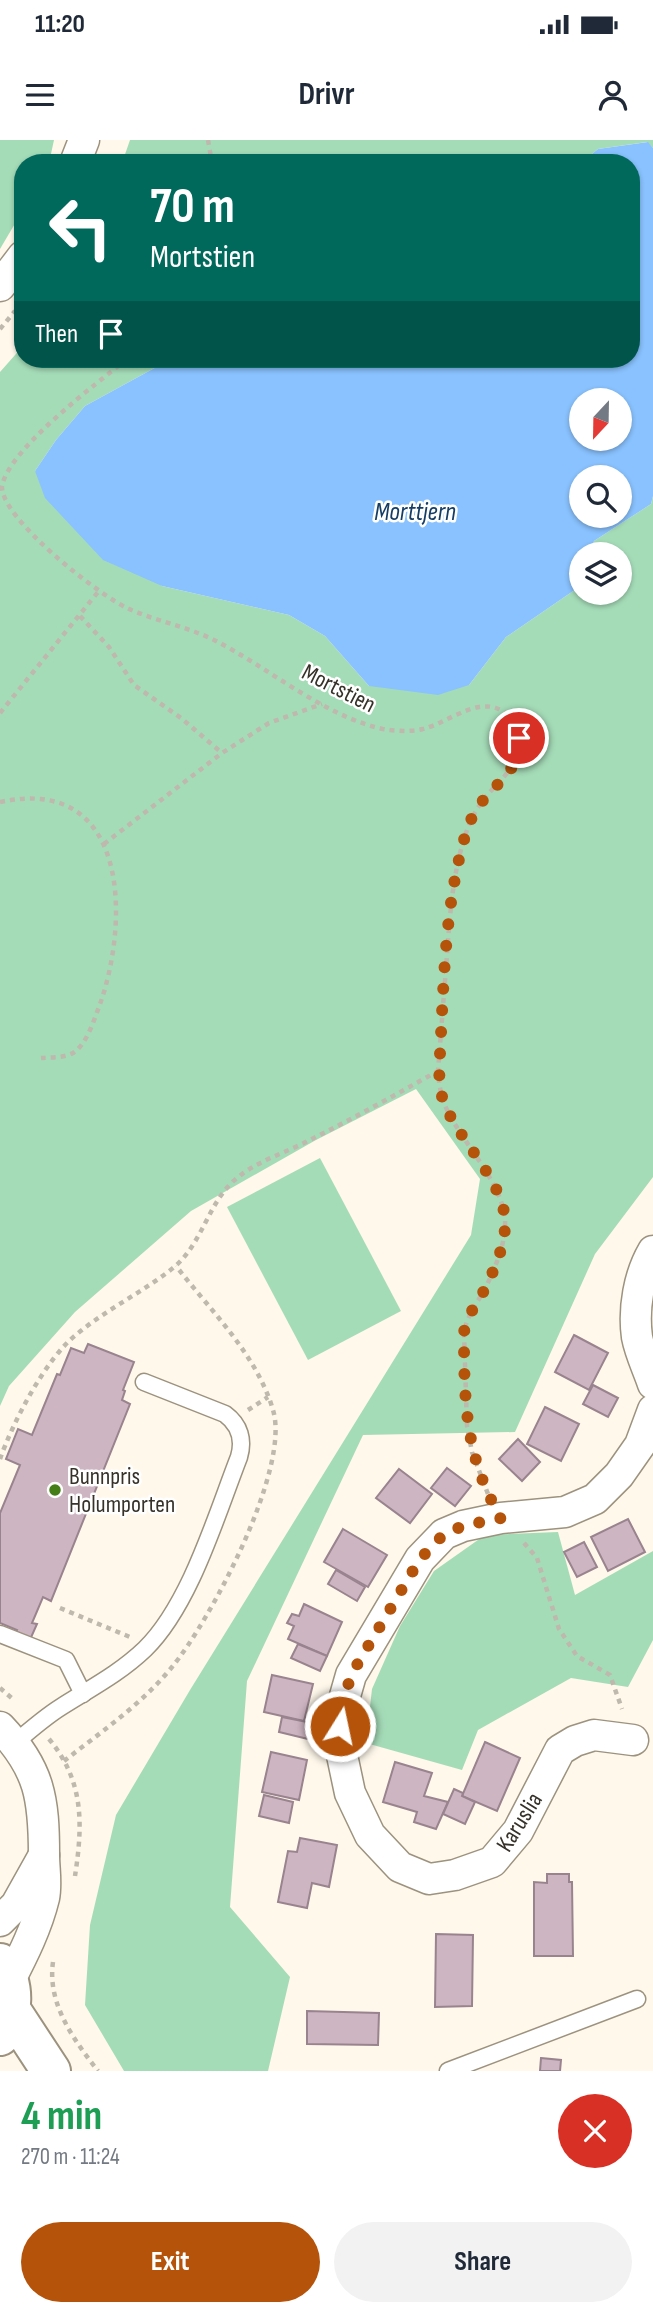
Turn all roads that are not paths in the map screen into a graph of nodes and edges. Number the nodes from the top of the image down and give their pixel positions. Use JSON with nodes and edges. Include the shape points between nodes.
{"nodes":[{"id":1,"x":14,"y":268,"type":"edge"},
{"id":2,"x":0,"y":286,"type":"edge"},
{"id":3,"x":653,"y":1251,"type":"edge"},
{"id":4,"x":144,"y":1382,"type":"dead end"},
{"id":5,"x":653,"y":1384,"type":"edge"},
{"id":6,"x":653,"y":1410,"type":"edge"},
{"id":7,"x":0,"y":1634,"type":"edge"},
{"id":8,"x":83,"y":1694,"type":"junction"},
{"id":9,"x":8,"y":1735,"type":"edge"},
{"id":10,"x":633,"y":1740,"type":"road end"},
{"id":11,"x":44,"y":1855,"type":"junction"},
{"id":12,"x":0,"y":1921,"type":"edge"},
{"id":13,"x":5,"y":1998,"type":"edge"},
{"id":14,"x":638,"y":1999,"type":"dead end"},
{"id":15,"x":51,"y":2071,"type":"edge"},
{"id":16,"x":447,"y":2071,"type":"edge"}],
"edges":[{"from":1,"to":2,"type":"street"},
{"from":3,"to":5,"type":"street","via":[[644,1266],[637,1299],[637,1337]]},
{"from":4,"to":8,"type":"lane","via":[[225,1414],[234,1421],[242,1446],[201,1554],[162,1629],[110,1678]]},
{"from":6,"to":10,"type":"street","name":"Karuslia","via":[[640,1445],[595,1499],[565,1511],[501,1518],[444,1534],[420,1559],[351,1675],[341,1710],[340,1741],[350,1793],[370,1835],[400,1867],[429,1878],[492,1862],[517,1831],[560,1750],[594,1735]]},
{"from":7,"to":8,"type":"lane","via":[[66,1660]]},
{"from":8,"to":9,"type":"lane","via":[[37,1724]]},
{"from":9,"to":11,"type":"street","via":[[38,1786],[44,1812]]},
{"from":11,"to":12,"type":"street","via":[[16,1905]]},
{"from":11,"to":13,"type":"street","via":[[45,1894]]},
{"from":13,"to":15,"type":"main road"},
{"from":14,"to":16,"type":"lane"}]}
